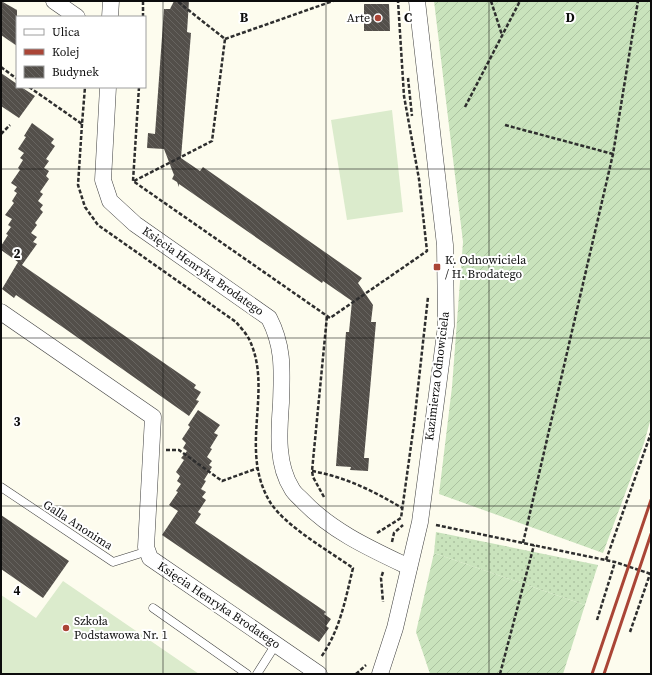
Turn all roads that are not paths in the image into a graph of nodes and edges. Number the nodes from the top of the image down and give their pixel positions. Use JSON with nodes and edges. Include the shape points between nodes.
{"nodes":[{"id":1,"x":54,"y":1,"type":"edge"},
{"id":2,"x":111,"y":1,"type":"edge"},
{"id":3,"x":417,"y":1,"type":"edge"},
{"id":4,"x":76,"y":16,"type":"edge"},
{"id":5,"x":110,"y":16,"type":"edge"},
{"id":6,"x":108,"y":88,"type":"edge"},
{"id":7,"x":1,"y":312,"type":"edge"},
{"id":8,"x":1,"y":487,"type":"edge"},
{"id":9,"x":148,"y":551,"type":"junction"},
{"id":10,"x":409,"y":567,"type":"junction"},
{"id":11,"x":153,"y":608,"type":"dead end"},
{"id":12,"x":276,"y":644,"type":"junction"},
{"id":13,"x":318,"y":669,"type":"edge"},
{"id":14,"x":247,"y":674,"type":"edge"},
{"id":15,"x":257,"y":674,"type":"edge"},
{"id":16,"x":380,"y":674,"type":"edge"}],
"edges":[{"from":1,"to":4,"type":"street"},
{"from":2,"to":5,"type":"street"},
{"from":3,"to":10,"type":"street","name":"Kazimierza Odnowiciela","via":[[445,244],[446,326],[420,522]]},
{"from":6,"to":10,"type":"street","name":"Księcia Henryka Brodatego","via":[[103,180],[110,201],[135,224],[269,318],[277,333],[283,362],[279,440],[283,469],[292,490],[315,514],[366,547]]},
{"from":7,"to":9,"type":"street","name":"Księcia Henryka Brodatego","via":[[153,417],[146,547]]},
{"from":8,"to":9,"type":"lane","name":"Galla Anonima","via":[[113,562]]},
{"from":9,"to":12,"type":"street","name":"Księcia Henryka Brodatego","via":[[150,558]]},
{"from":10,"to":16,"type":"street","name":"Kazimierza Odnowiciela","via":[[395,628]]},
{"from":11,"to":14,"type":"lane"},
{"from":12,"to":13,"type":"street","name":"Księcia Henryka Brodatego"},
{"from":12,"to":15,"type":"lane"}]}
